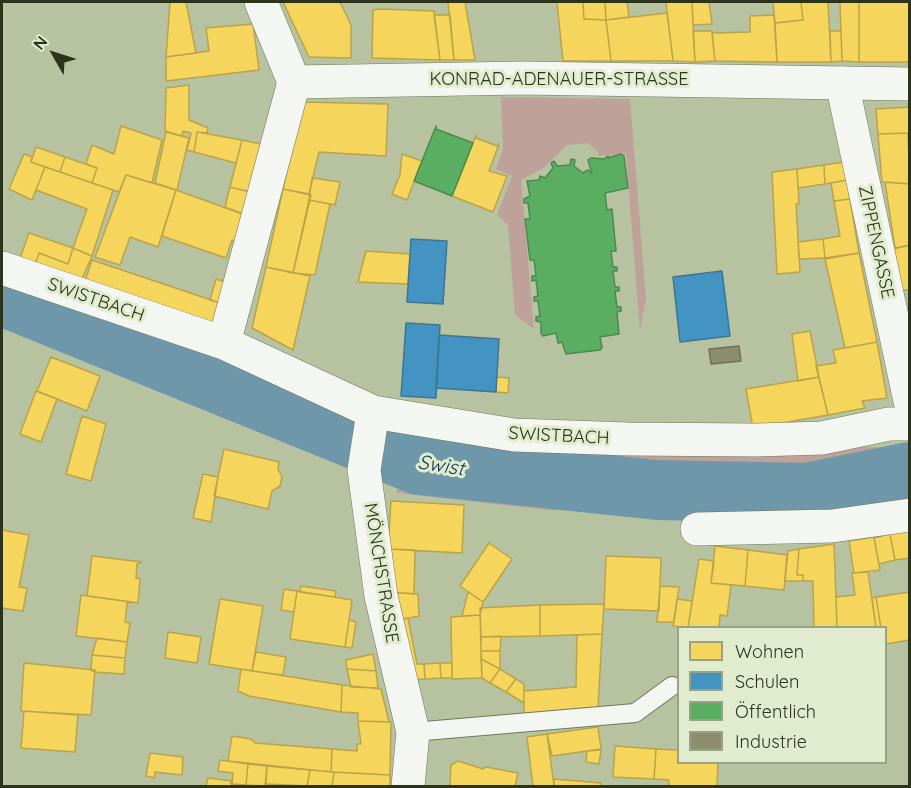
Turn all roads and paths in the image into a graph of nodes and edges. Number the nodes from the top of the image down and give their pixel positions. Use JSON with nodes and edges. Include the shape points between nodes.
{"nodes":[{"id":1,"x":261,"y":2,"type":"edge"},
{"id":2,"x":294,"y":81,"type":"junction"},
{"id":3,"x":842,"y":83,"type":"junction"},
{"id":4,"x":909,"y":84,"type":"edge"},
{"id":5,"x":2,"y":268,"type":"edge"},
{"id":6,"x":224,"y":343,"type":"junction"},
{"id":7,"x":909,"y":401,"type":"edge"},
{"id":8,"x":372,"y":417,"type":"junction"},
{"id":9,"x":909,"y":424,"type":"edge"},
{"id":10,"x":909,"y":515,"type":"edge"},
{"id":11,"x":697,"y":530,"type":"dead end"},
{"id":12,"x":672,"y":686,"type":"dead end"},
{"id":13,"x":413,"y":732,"type":"junction"},
{"id":14,"x":408,"y":786,"type":"edge"}],
"edges":[{"from":1,"to":2,"type":"street"},
{"from":2,"to":3,"type":"street","name":"KONRAD-ADENAUER-STRASSE","via":[[522,78]]},
{"from":2,"to":6,"type":"street"},
{"from":3,"to":4,"type":"street","name":"KONRAD-ADENAUER-STRASSE"},
{"from":3,"to":7,"type":"street","name":"ZIPPENGASSE"},
{"from":5,"to":6,"type":"street","name":"SWISTBACH"},
{"from":6,"to":8,"type":"street","name":"SWISTBACH"},
{"from":8,"to":9,"type":"street","name":"SWISTBACH","via":[[514,435],[628,440],[822,438],[889,424]]},
{"from":8,"to":13,"type":"street","name":"MÖNCHSTRASSE","via":[[364,470],[381,596]]},
{"from":10,"to":11,"type":"street","via":[[832,526]]},
{"from":12,"to":13,"type":"lane","via":[[635,713]]},
{"from":13,"to":14,"type":"street","name":"MÖNCHSTRASSE"}]}
